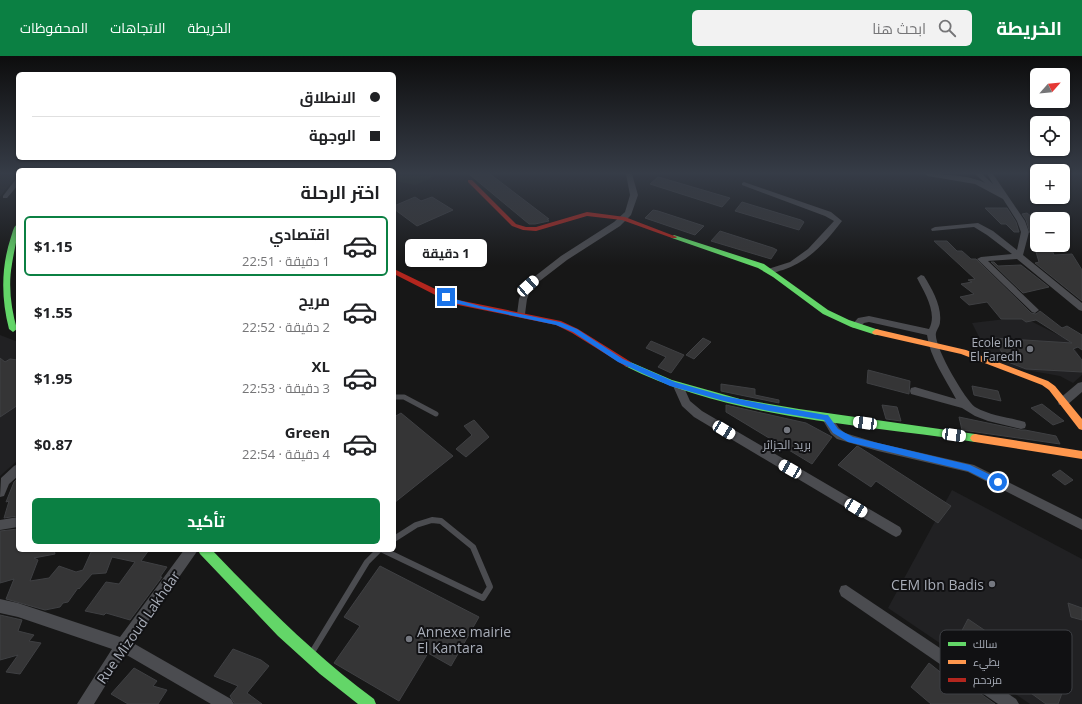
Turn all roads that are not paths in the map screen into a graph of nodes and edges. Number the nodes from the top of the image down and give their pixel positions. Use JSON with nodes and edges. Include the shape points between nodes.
{"nodes":[{"id":1,"x":493,"y":204,"type":"edge"},
{"id":2,"x":631,"y":204,"type":"edge"},
{"id":3,"x":801,"y":204,"type":"edge"},
{"id":4,"x":1009,"y":204,"type":"edge"},
{"id":5,"x":623,"y":218,"type":"junction"},
{"id":6,"x":935,"y":229,"type":"dead end"},
{"id":7,"x":16,"y":231,"type":"edge"},
{"id":8,"x":11,"y":242,"type":"junction"},
{"id":9,"x":0,"y":252,"type":"edge"},
{"id":10,"x":1019,"y":256,"type":"junction"},
{"id":11,"x":771,"y":271,"type":"junction"},
{"id":12,"x":396,"y":272,"type":"edge"},
{"id":13,"x":921,"y":278,"type":"dead end"},
{"id":14,"x":1082,"y":308,"type":"edge"},
{"id":15,"x":1035,"y":310,"type":"dead end"},
{"id":16,"x":521,"y":314,"type":"junction"},
{"id":17,"x":0,"y":316,"type":"edge"},
{"id":18,"x":856,"y":326,"type":"junction"},
{"id":19,"x":12,"y":329,"type":"edge"},
{"id":20,"x":931,"y":333,"type":"junction"},
{"id":21,"x":933,"y":346,"type":"junction"},
{"id":22,"x":678,"y":386,"type":"junction"},
{"id":23,"x":1082,"y":386,"type":"edge"},
{"id":24,"x":915,"y":391,"type":"dead end"},
{"id":25,"x":396,"y":398,"type":"edge"},
{"id":26,"x":1063,"y":402,"type":"junction"},
{"id":27,"x":965,"y":405,"type":"junction"},
{"id":28,"x":436,"y":414,"type":"dead end"},
{"id":29,"x":826,"y":417,"type":"junction"},
{"id":30,"x":1022,"y":425,"type":"dead end"},
{"id":31,"x":1082,"y":426,"type":"edge"},
{"id":32,"x":1082,"y":455,"type":"edge"},
{"id":33,"x":16,"y":471,"type":"edge"},
{"id":34,"x":0,"y":492,"type":"edge"},
{"id":35,"x":16,"y":522,"type":"edge"},
{"id":36,"x":0,"y":525,"type":"edge"},
{"id":37,"x":1082,"y":525,"type":"edge"},
{"id":38,"x":896,"y":531,"type":"dead end"},
{"id":39,"x":396,"y":538,"type":"edge"},
{"id":40,"x":191,"y":552,"type":"edge"},
{"id":41,"x":206,"y":552,"type":"edge"},
{"id":42,"x":377,"y":552,"type":"edge"},
{"id":43,"x":387,"y":552,"type":"edge"},
{"id":44,"x":846,"y":591,"type":"dead end"},
{"id":45,"x":0,"y":606,"type":"edge"},
{"id":46,"x":123,"y":645,"type":"junction"},
{"id":47,"x":940,"y":655,"type":"edge"},
{"id":48,"x":308,"y":658,"type":"junction"},
{"id":49,"x":996,"y":694,"type":"edge"},
{"id":50,"x":85,"y":704,"type":"edge"},
{"id":51,"x":226,"y":704,"type":"edge"},
{"id":52,"x":369,"y":704,"type":"edge"},
{"id":53,"x":1011,"y":704,"type":"edge"}],
"edges":[{"from":1,"to":5,"type":"main road","via":[[514,226],[528,230],[587,214]]},
{"from":2,"to":5,"type":"street"},
{"from":3,"to":11,"type":"street","via":[[828,214],[838,221],[811,251],[793,264]]},
{"from":4,"to":10,"type":"street","via":[[1025,232]]},
{"from":5,"to":11,"type":"main road"},
{"from":5,"to":16,"type":"street","via":[[558,262],[528,286]]},
{"from":6,"to":10,"type":"street","via":[[975,225],[990,233]]},
{"from":7,"to":8,"type":"main road"},
{"from":8,"to":9,"type":"main road"},
{"from":8,"to":19,"type":"main road","via":[[4,291],[6,312]]},
{"from":10,"to":14,"type":"street"},
{"from":10,"to":15,"type":"street","via":[[981,259]]},
{"from":11,"to":18,"type":"main road","via":[[818,308]]},
{"from":12,"to":16,"type":"main road","via":[[456,302]]},
{"from":13,"to":20,"type":"street","via":[[938,320]]},
{"from":16,"to":22,"type":"main road","via":[[558,323],[641,371]]},
{"from":17,"to":19,"type":"main road"},
{"from":18,"to":20,"type":"street","via":[[861,320],[870,319]]},
{"from":18,"to":21,"type":"main road"},
{"from":20,"to":21,"type":"street"},
{"from":21,"to":26,"type":"main road","via":[[964,352],[1036,378],[1052,388]]},
{"from":21,"to":27,"type":"street"},
{"from":22,"to":29,"type":"main road","via":[[761,406]]},
{"from":22,"to":38,"type":"street","via":[[686,403],[698,414]]},
{"from":23,"to":26,"type":"street"},
{"from":24,"to":27,"type":"street"},
{"from":25,"to":28,"type":"lane","via":[[404,397]]},
{"from":26,"to":31,"type":"main road"},
{"from":27,"to":30,"type":"street","via":[[985,417]]},
{"from":29,"to":32,"type":"main road"},
{"from":29,"to":37,"type":"street","via":[[841,436],[970,468]]},
{"from":33,"to":34,"type":"street","via":[[5,481]]},
{"from":35,"to":36,"type":"street"},
{"from":39,"to":43,"type":"lane","via":[[416,524],[432,520],[441,522],[473,547],[490,587],[483,598]]},
{"from":40,"to":46,"type":"street","name":"Rue Mizoud Lakhdar"},
{"from":41,"to":48,"type":"main road"},
{"from":42,"to":48,"type":"lane","via":[[367,562]]},
{"from":44,"to":47,"type":"street"},
{"from":45,"to":46,"type":"street"},
{"from":46,"to":50,"type":"street","name":"Rue Mizoud Lakhdar"},
{"from":46,"to":51,"type":"street"},
{"from":48,"to":52,"type":"main road","via":[[344,688]]},
{"from":49,"to":53,"type":"street"}]}
